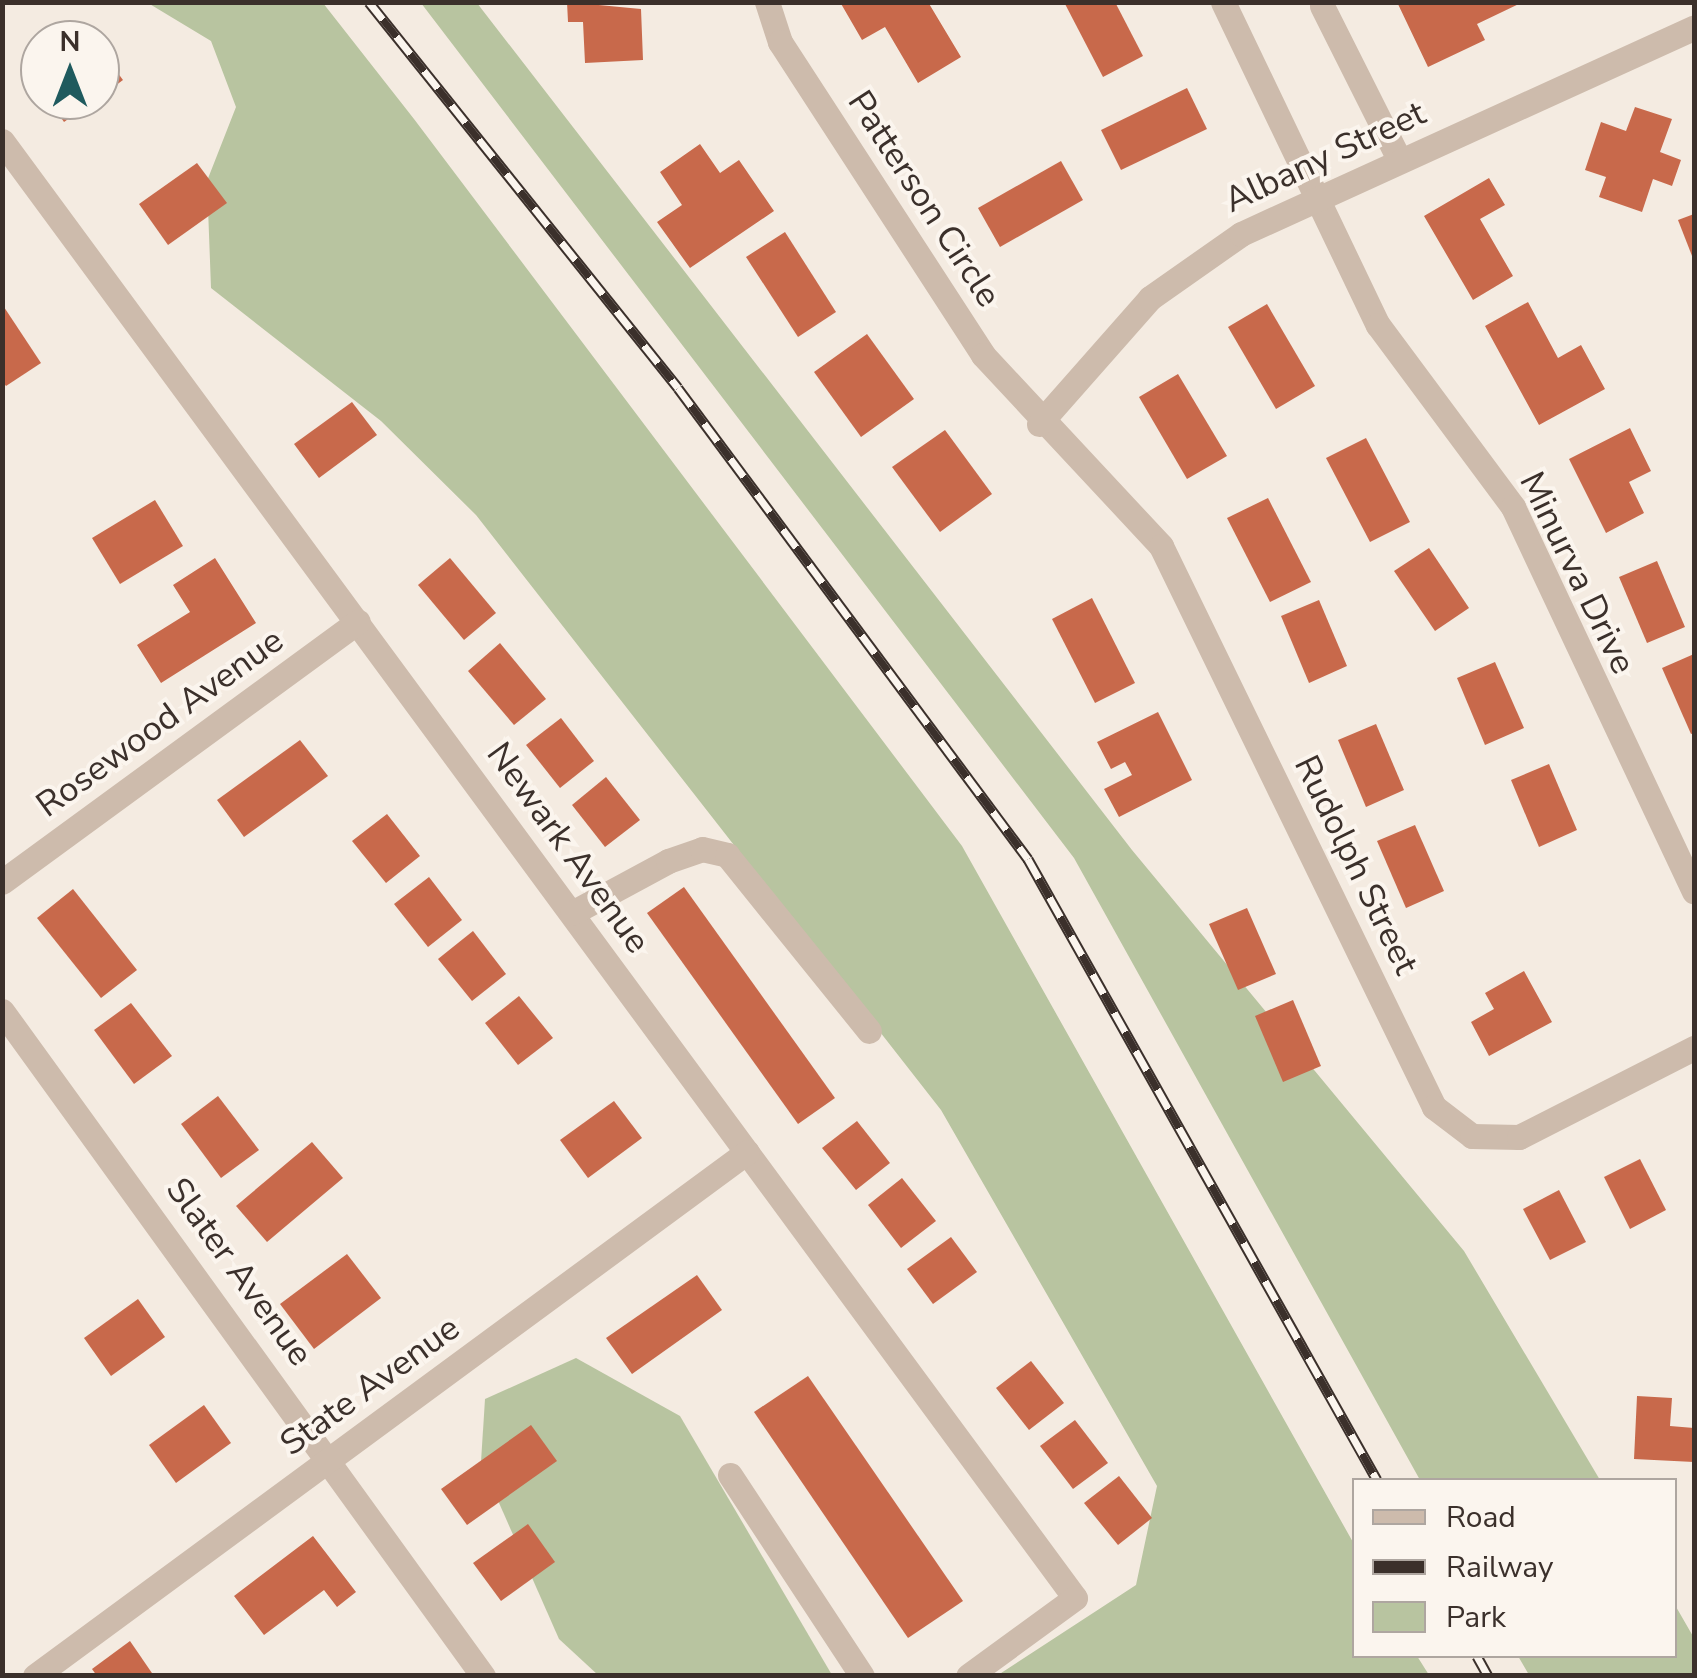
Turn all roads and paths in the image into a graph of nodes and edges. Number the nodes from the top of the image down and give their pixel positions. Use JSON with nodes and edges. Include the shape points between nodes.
{"nodes":[{"id":1,"x":767,"y":2,"type":"edge"},
{"id":2,"x":1222,"y":2,"type":"edge"},
{"id":3,"x":1322,"y":6,"type":"dead end"},
{"id":4,"x":1694,"y":28,"type":"edge"},
{"id":5,"x":2,"y":142,"type":"edge"},
{"id":6,"x":1399,"y":159,"type":"junction"},
{"id":7,"x":1311,"y":198,"type":"junction"},
{"id":8,"x":1039,"y":424,"type":"junction"},
{"id":9,"x":358,"y":621,"type":"junction"},
{"id":10,"x":2,"y":882,"type":"edge"},
{"id":11,"x":1694,"y":892,"type":"edge"},
{"id":12,"x":572,"y":913,"type":"junction"},
{"id":13,"x":2,"y":1012,"type":"edge"},
{"id":14,"x":869,"y":1032,"type":"dead end"},
{"id":15,"x":1694,"y":1048,"type":"edge"},
{"id":16,"x":747,"y":1152,"type":"junction"},
{"id":17,"x":332,"y":1457,"type":"junction"},
{"id":18,"x":730,"y":1475,"type":"dead end"},
{"id":19,"x":35,"y":1676,"type":"edge"},
{"id":20,"x":483,"y":1676,"type":"edge"},
{"id":21,"x":862,"y":1676,"type":"edge"},
{"id":22,"x":968,"y":1676,"type":"edge"}],
"edges":[{"from":1,"to":8,"type":"street","name":"Patterson Circle","via":[[780,42],[983,356]]},
{"from":2,"to":7,"type":"street"},
{"from":3,"to":6,"type":"street"},
{"from":4,"to":6,"type":"street","name":"Albany Street"},
{"from":5,"to":9,"type":"street","name":"Newark Avenue"},
{"from":6,"to":7,"type":"street","name":"Albany Street"},
{"from":7,"to":8,"type":"street","name":"Albany Street","via":[[1150,298]]},
{"from":7,"to":11,"type":"street","name":"Minurva Drive","via":[[1414,382],[1513,507]]},
{"from":8,"to":15,"type":"street","name":"Rudolph Street","via":[[1169,559],[1434,1107],[1451,1124],[1484,1138],[1519,1137]]},
{"from":9,"to":10,"type":"street","name":"Rosewood Avenue"},
{"from":9,"to":12,"type":"street","name":"Newark Avenue"},
{"from":12,"to":14,"type":"street","via":[[668,861],[702,849],[727,855]]},
{"from":12,"to":16,"type":"street","name":"Newark Avenue"},
{"from":13,"to":17,"type":"street","name":"Slater Avenue"},
{"from":16,"to":17,"type":"street","name":"State Avenue"},
{"from":16,"to":22,"type":"street","name":"Newark Avenue","via":[[1076,1598]]},
{"from":17,"to":19,"type":"street","name":"State Avenue"},
{"from":17,"to":20,"type":"street","name":"Slater Avenue"},
{"from":18,"to":21,"type":"street"}]}
